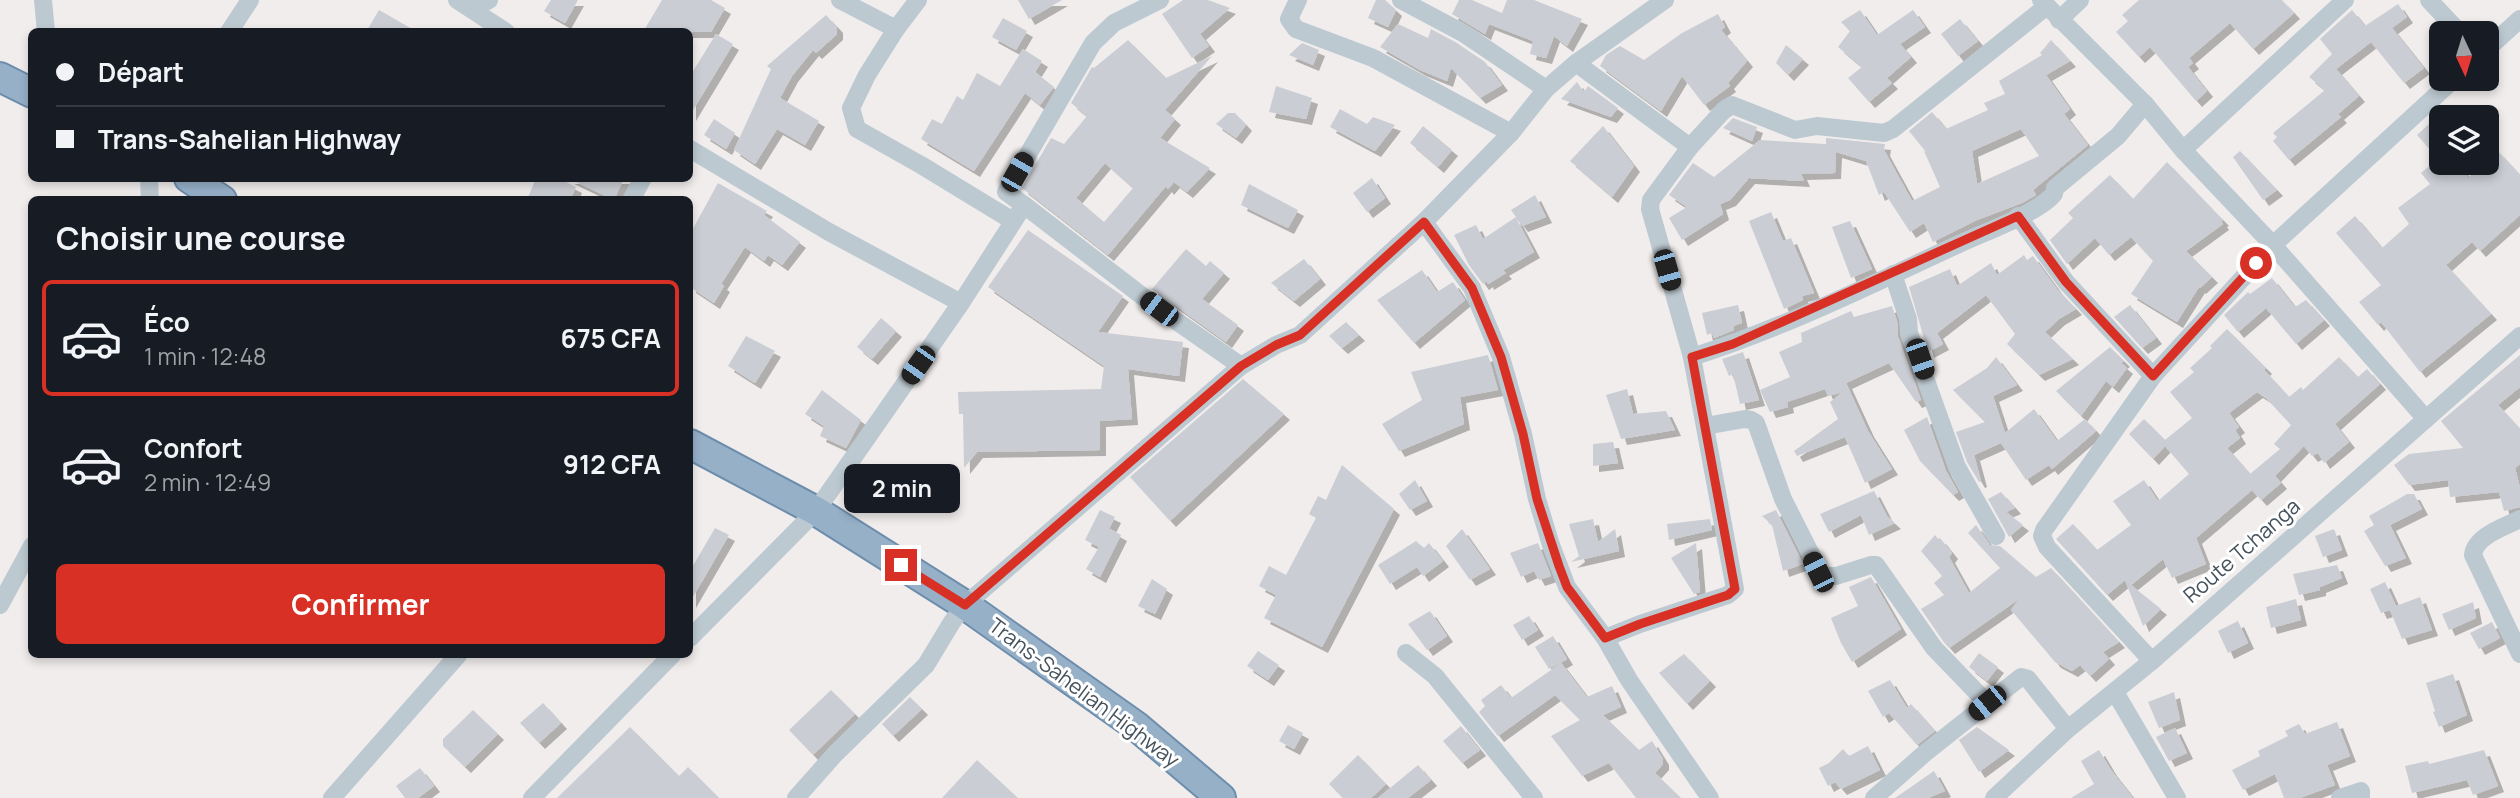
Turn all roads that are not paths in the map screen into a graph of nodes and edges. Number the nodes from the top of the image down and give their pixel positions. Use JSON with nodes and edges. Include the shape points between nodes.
{"nodes":[{"id":1,"x":43,"y":0,"type":"edge"},
{"id":2,"x":250,"y":0,"type":"edge"},
{"id":3,"x":489,"y":0,"type":"edge"},
{"id":4,"x":840,"y":0,"type":"edge"},
{"id":5,"x":918,"y":0,"type":"edge"},
{"id":6,"x":1160,"y":0,"type":"edge"},
{"id":7,"x":1298,"y":0,"type":"edge"},
{"id":8,"x":1401,"y":0,"type":"edge"},
{"id":9,"x":1665,"y":0,"type":"edge"},
{"id":10,"x":2080,"y":0,"type":"edge"},
{"id":11,"x":2345,"y":0,"type":"edge"},
{"id":12,"x":2429,"y":0,"type":"edge"},
{"id":13,"x":465,"y":4,"type":"edge"},
{"id":14,"x":2049,"y":8,"type":"edge"},
{"id":15,"x":2520,"y":19,"type":"edge"},
{"id":16,"x":2449,"y":21,"type":"edge"},
{"id":17,"x":46,"y":28,"type":"edge"},
{"id":18,"x":232,"y":28,"type":"edge"},
{"id":19,"x":500,"y":28,"type":"edge"},
{"id":20,"x":896,"y":29,"type":"junction"},
{"id":21,"x":2499,"y":38,"type":"edge"},
{"id":22,"x":1576,"y":63,"type":"junction"},
{"id":23,"x":0,"y":76,"type":"edge"},
{"id":24,"x":1546,"y":89,"type":"junction"},
{"id":25,"x":28,"y":91,"type":"edge"},
{"id":26,"x":2441,"y":91,"type":"edge"},
{"id":27,"x":2146,"y":104,"type":"junction"},
{"id":28,"x":1511,"y":134,"type":"junction"},
{"id":29,"x":1690,"y":147,"type":"junction"},
{"id":30,"x":2183,"y":150,"type":"junction"},
{"id":31,"x":693,"y":151,"type":"edge"},
{"id":32,"x":194,"y":182,"type":"edge"},
{"id":33,"x":216,"y":196,"type":"edge"},
{"id":34,"x":1024,"y":205,"type":"junction"},
{"id":35,"x":2018,"y":216,"type":"junction"},
{"id":36,"x":1013,"y":221,"type":"junction"},
{"id":37,"x":1424,"y":222,"type":"junction"},
{"id":38,"x":2273,"y":245,"type":"junction"},
{"id":39,"x":1893,"y":274,"type":"junction"},
{"id":40,"x":961,"y":303,"type":"junction"},
{"id":41,"x":2520,"y":336,"type":"edge"},
{"id":42,"x":1692,"y":357,"type":"junction"},
{"id":43,"x":1241,"y":366,"type":"junction"},
{"id":44,"x":2153,"y":376,"type":"junction"},
{"id":45,"x":2426,"y":419,"type":"junction"},
{"id":46,"x":1705,"y":426,"type":"junction"},
{"id":47,"x":693,"y":446,"type":"edge"},
{"id":48,"x":816,"y":511,"type":"junction"},
{"id":49,"x":2520,"y":519,"type":"edge"},
{"id":50,"x":1996,"y":536,"type":"dead end"},
{"id":51,"x":28,"y":553,"type":"edge"},
{"id":52,"x":0,"y":605,"type":"edge"},
{"id":53,"x":965,"y":605,"type":"junction"},
{"id":54,"x":693,"y":635,"type":"edge"},
{"id":55,"x":1605,"y":638,"type":"junction"},
{"id":56,"x":1406,"y":653,"type":"dead end"},
{"id":57,"x":2520,"y":654,"type":"edge"},
{"id":58,"x":455,"y":658,"type":"edge"},
{"id":59,"x":669,"y":658,"type":"edge"},
{"id":60,"x":2152,"y":661,"type":"junction"},
{"id":61,"x":2115,"y":692,"type":"junction"},
{"id":62,"x":1987,"y":703,"type":"junction"},
{"id":63,"x":2068,"y":729,"type":"junction"},
{"id":64,"x":1528,"y":792,"type":"edge"},
{"id":65,"x":332,"y":798,"type":"edge"},
{"id":66,"x":531,"y":798,"type":"edge"},
{"id":67,"x":796,"y":798,"type":"edge"},
{"id":68,"x":1221,"y":798,"type":"edge"},
{"id":69,"x":1508,"y":798,"type":"edge"},
{"id":70,"x":1710,"y":798,"type":"edge"},
{"id":71,"x":1874,"y":798,"type":"edge"},
{"id":72,"x":1994,"y":798,"type":"edge"},
{"id":73,"x":2177,"y":798,"type":"edge"},
{"id":74,"x":2340,"y":798,"type":"edge"},
{"id":75,"x":2361,"y":798,"type":"edge"}],
"edges":[{"from":1,"to":17,"type":"street"},
{"from":2,"to":18,"type":"street"},
{"from":3,"to":13,"type":"street"},
{"from":4,"to":20,"type":"street"},
{"from":5,"to":20,"type":"street"},
{"from":6,"to":34,"type":"street","via":[[1114,23],[1093,43],[1006,192]]},
{"from":7,"to":28,"type":"street","via":[[1289,19],[1296,29],[1373,58]]},
{"from":8,"to":24,"type":"street","via":[[1463,33]]},
{"from":9,"to":22,"type":"street"},
{"from":10,"to":14,"type":"street"},
{"from":11,"to":30,"type":"street"},
{"from":12,"to":16,"type":"street"},
{"from":13,"to":19,"type":"street"},
{"from":14,"to":27,"type":"street"},
{"from":14,"to":29,"type":"street","via":[[1884,133],[1817,126],[1795,130],[1732,105]]},
{"from":15,"to":21,"type":"street"},
{"from":20,"to":36,"type":"street","via":[[850,108],[857,129]]},
{"from":22,"to":24,"type":"street"},
{"from":22,"to":29,"type":"street"},
{"from":23,"to":25,"type":"highway"},
{"from":24,"to":28,"type":"street"},
{"from":26,"to":38,"type":"street"},
{"from":27,"to":30,"type":"street"},
{"from":27,"to":35,"type":"street","via":[[2118,136],[2055,188],[2050,198]]},
{"from":28,"to":37,"type":"street"},
{"from":29,"to":42,"type":"street","via":[[1651,200],[1650,209]]},
{"from":30,"to":38,"type":"street"},
{"from":31,"to":40,"type":"street"},
{"from":32,"to":33,"type":"highway"},
{"from":34,"to":36,"type":"street"},
{"from":34,"to":43,"type":"street"},
{"from":35,"to":39,"type":"street"},
{"from":35,"to":44,"type":"street","via":[[2066,282]]},
{"from":36,"to":40,"type":"street"},
{"from":37,"to":43,"type":"street","via":[[1300,335]]},
{"from":37,"to":55,"type":"street","via":[[1472,288],[1501,357],[1537,499],[1567,587]]},
{"from":38,"to":44,"type":"street"},
{"from":38,"to":45,"type":"street"},
{"from":39,"to":42,"type":"street","via":[[1733,344]]},
{"from":39,"to":50,"type":"street","via":[[1957,467]]},
{"from":40,"to":48,"type":"street"},
{"from":41,"to":45,"type":"street","name":"Route Tchanga"},
{"from":42,"to":46,"type":"street"},
{"from":43,"to":53,"type":"street"},
{"from":44,"to":60,"type":"street","via":[[2042,536],[2047,547]]},
{"from":45,"to":60,"type":"street","name":"Route Tchanga"},
{"from":46,"to":55,"type":"street","via":[[1735,589]]},
{"from":46,"to":62,"type":"street","via":[[1745,419],[1756,423],[1783,499],[1822,576],[1876,565],[1934,648]]},
{"from":47,"to":48,"type":"highway","name":"Trans-Sahelian Highway"},
{"from":48,"to":53,"type":"highway","name":"Trans-Sahelian Highway"},
{"from":48,"to":54,"type":"street"},
{"from":49,"to":57,"type":"street","via":[[2480,540],[2473,555]]},
{"from":51,"to":52,"type":"street"},
{"from":53,"to":67,"type":"street","via":[[926,665]]},
{"from":53,"to":68,"type":"highway","name":"Trans-Sahelian Highway","via":[[1136,726]]},
{"from":55,"to":70,"type":"street"},
{"from":56,"to":64,"type":"street","via":[[1435,676]]},
{"from":58,"to":65,"type":"street"},
{"from":59,"to":66,"type":"street"},
{"from":60,"to":61,"type":"street","name":"Route Tchanga"},
{"from":61,"to":63,"type":"street","name":"Route Tchanga"},
{"from":61,"to":73,"type":"street"},
{"from":62,"to":63,"type":"street","via":[[2024,676]]},
{"from":62,"to":71,"type":"street"},
{"from":63,"to":72,"type":"street","name":"Route Tchanga"},
{"from":64,"to":69,"type":"street"},
{"from":74,"to":75,"type":"street","via":[[2361,791]]}]}
